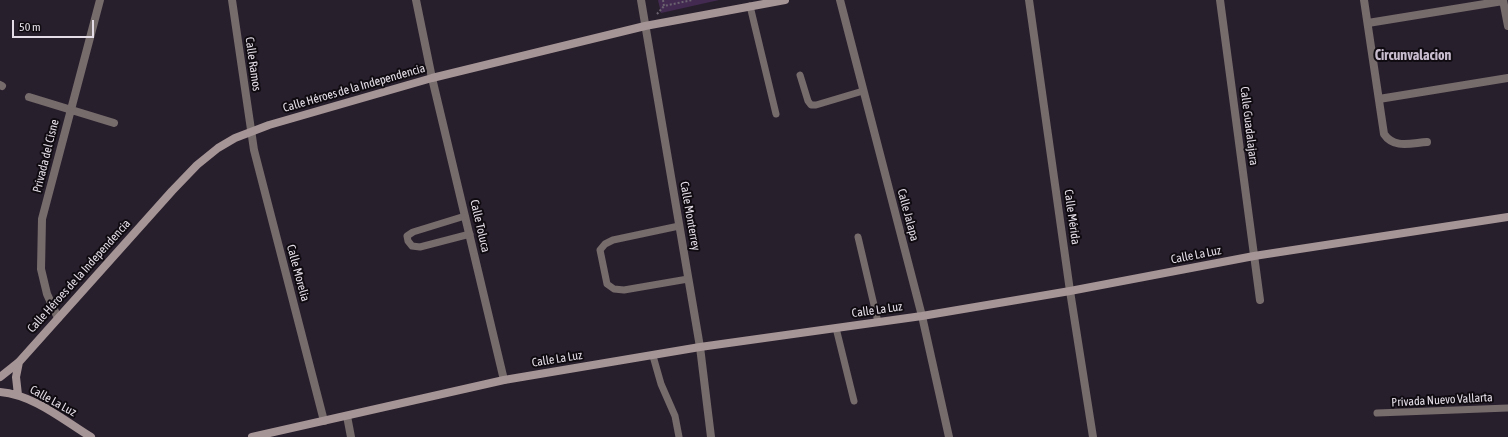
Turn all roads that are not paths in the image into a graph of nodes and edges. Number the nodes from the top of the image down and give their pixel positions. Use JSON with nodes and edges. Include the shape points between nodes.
{"nodes":[{"id":1,"x":100,"y":0,"type":"edge"},
{"id":2,"x":232,"y":0,"type":"edge"},
{"id":3,"x":416,"y":0,"type":"edge"},
{"id":4,"x":641,"y":0,"type":"edge"},
{"id":5,"x":785,"y":0,"type":"edge"},
{"id":6,"x":840,"y":0,"type":"edge"},
{"id":7,"x":1029,"y":0,"type":"edge"},
{"id":8,"x":1220,"y":0,"type":"edge"},
{"id":9,"x":1364,"y":0,"type":"edge"},
{"id":10,"x":1503,"y":1,"type":"edge"},
{"id":11,"x":750,"y":6,"type":"junction"},
{"id":12,"x":1368,"y":23,"type":"junction"},
{"id":13,"x":645,"y":26,"type":"junction"},
{"id":14,"x":1508,"y":26,"type":"edge"},
{"id":15,"x":800,"y":76,"type":"dead end"},
{"id":16,"x":432,"y":78,"type":"junction"},
{"id":17,"x":1508,"y":78,"type":"edge"},
{"id":18,"x":863,"y":91,"type":"junction"},
{"id":19,"x":29,"y":97,"type":"dead end"},
{"id":20,"x":1379,"y":99,"type":"junction"},
{"id":21,"x":70,"y":110,"type":"junction"},
{"id":22,"x":776,"y":114,"type":"dead end"},
{"id":23,"x":114,"y":123,"type":"dead end"},
{"id":24,"x":251,"y":131,"type":"junction"},
{"id":25,"x":1427,"y":142,"type":"dead end"},
{"id":26,"x":465,"y":216,"type":"junction"},
{"id":27,"x":1508,"y":217,"type":"edge"},
{"id":28,"x":679,"y":226,"type":"junction"},
{"id":29,"x":470,"y":234,"type":"junction"},
{"id":30,"x":858,"y":237,"type":"dead end"},
{"id":31,"x":1254,"y":256,"type":"junction"},
{"id":32,"x":688,"y":279,"type":"junction"},
{"id":33,"x":1070,"y":292,"type":"junction"},
{"id":34,"x":1260,"y":300,"type":"dead end"},
{"id":35,"x":922,"y":316,"type":"junction"},
{"id":36,"x":58,"y":318,"type":"junction"},
{"id":37,"x":878,"y":322,"type":"junction"},
{"id":38,"x":836,"y":328,"type":"junction"},
{"id":39,"x":700,"y":347,"type":"junction"},
{"id":40,"x":653,"y":356,"type":"junction"},
{"id":41,"x":19,"y":362,"type":"junction"},
{"id":42,"x":0,"y":377,"type":"edge"},
{"id":43,"x":504,"y":380,"type":"junction"},
{"id":44,"x":0,"y":392,"type":"edge"},
{"id":45,"x":18,"y":395,"type":"junction"},
{"id":46,"x":854,"y":401,"type":"dead end"},
{"id":47,"x":1508,"y":408,"type":"edge"},
{"id":48,"x":1377,"y":414,"type":"dead end"},
{"id":49,"x":346,"y":416,"type":"junction"},
{"id":50,"x":324,"y":421,"type":"junction"},
{"id":51,"x":91,"y":437,"type":"edge"},
{"id":52,"x":252,"y":437,"type":"edge"},
{"id":53,"x":351,"y":437,"type":"edge"},
{"id":54,"x":679,"y":437,"type":"edge"},
{"id":55,"x":711,"y":437,"type":"edge"},
{"id":56,"x":949,"y":437,"type":"edge"},
{"id":57,"x":1093,"y":437,"type":"edge"}],
"edges":[{"from":1,"to":21,"type":"street","name":"Privada del Cisne"},
{"from":2,"to":24,"type":"street","name":"Calle Ramos"},
{"from":3,"to":16,"type":"street","name":"Calle Toluca"},
{"from":4,"to":13,"type":"street","name":"Calle Monterrey"},
{"from":5,"to":11,"type":"street","name":"Calle Héroes de la Independencia"},
{"from":6,"to":18,"type":"street","name":"Calle Jalapa"},
{"from":7,"to":33,"type":"street","name":"Calle Mérida"},
{"from":8,"to":31,"type":"street","name":"Calle Guadalajara"},
{"from":9,"to":12,"type":"street"},
{"from":10,"to":12,"type":"street"},
{"from":10,"to":14,"type":"street"},
{"from":11,"to":13,"type":"street","name":"Calle Héroes de la Independencia"},
{"from":11,"to":22,"type":"lane"},
{"from":12,"to":20,"type":"street"},
{"from":13,"to":16,"type":"street","name":"Calle Héroes de la Independencia"},
{"from":13,"to":28,"type":"street","name":"Calle Monterrey"},
{"from":15,"to":18,"type":"lane","via":[[811,104],[816,105]]},
{"from":16,"to":24,"type":"street","name":"Calle Héroes de la Independencia"},
{"from":16,"to":26,"type":"street","name":"Calle Toluca"},
{"from":17,"to":20,"type":"street"},
{"from":18,"to":35,"type":"street","name":"Calle Jalapa"},
{"from":19,"to":21,"type":"street"},
{"from":20,"to":25,"type":"street","via":[[1382,128],[1388,139],[1397,144]]},
{"from":21,"to":23,"type":"street"},
{"from":21,"to":36,"type":"street","name":"Privada del Cisne","via":[[42,219],[40,244],[41,269],[47,294]]},
{"from":24,"to":36,"type":"street","name":"Calle Héroes de la Independencia","via":[[218,148],[197,165]]},
{"from":24,"to":50,"type":"street","name":"Calle Morelia"},
{"from":26,"to":29,"type":"street","name":"Calle Toluca"},
{"from":26,"to":29,"type":"lane","via":[[413,232],[407,236],[408,241],[412,246],[420,247]]},
{"from":27,"to":31,"type":"street","name":"Calle La Luz"},
{"from":28,"to":32,"type":"street","name":"Calle Monterrey"},
{"from":28,"to":32,"type":"lane","via":[[613,240],[600,250],[608,284],[614,289],[624,290]]},
{"from":29,"to":43,"type":"street","name":"Calle Toluca"},
{"from":30,"to":37,"type":"lane"},
{"from":31,"to":33,"type":"street","name":"Calle La Luz"},
{"from":31,"to":34,"type":"street","name":"Calle Guadalajara"},
{"from":32,"to":39,"type":"street","name":"Calle Monterrey"},
{"from":33,"to":35,"type":"street","name":"Calle La Luz"},
{"from":33,"to":57,"type":"street","name":"Calle Mérida"},
{"from":35,"to":37,"type":"street","name":"Calle La Luz"},
{"from":35,"to":56,"type":"street","name":"Calle Jalapa"},
{"from":36,"to":41,"type":"street","name":"Calle Héroes de la Independencia"},
{"from":37,"to":38,"type":"street","name":"Calle La Luz"},
{"from":38,"to":39,"type":"street","name":"Calle La Luz"},
{"from":38,"to":46,"type":"lane"},
{"from":39,"to":40,"type":"street","name":"Calle La Luz"},
{"from":39,"to":55,"type":"street","name":"Calle Monterrey"},
{"from":40,"to":43,"type":"street","name":"Calle La Luz"},
{"from":40,"to":54,"type":"lane","via":[[661,384],[675,416]]},
{"from":41,"to":42,"type":"street","name":"Calle Héroes de la Independencia"},
{"from":41,"to":45,"type":"street","via":[[16,377]]},
{"from":43,"to":49,"type":"street","name":"Calle La Luz"},
{"from":44,"to":45,"type":"street","name":"Calle La Luz"},
{"from":45,"to":51,"type":"street","name":"Calle La Luz"},
{"from":47,"to":48,"type":"lane","name":"Privada Nuevo Vallarta"},
{"from":49,"to":50,"type":"street","name":"Calle La Luz"},
{"from":49,"to":53,"type":"street"},
{"from":50,"to":52,"type":"street","name":"Calle La Luz"}]}
